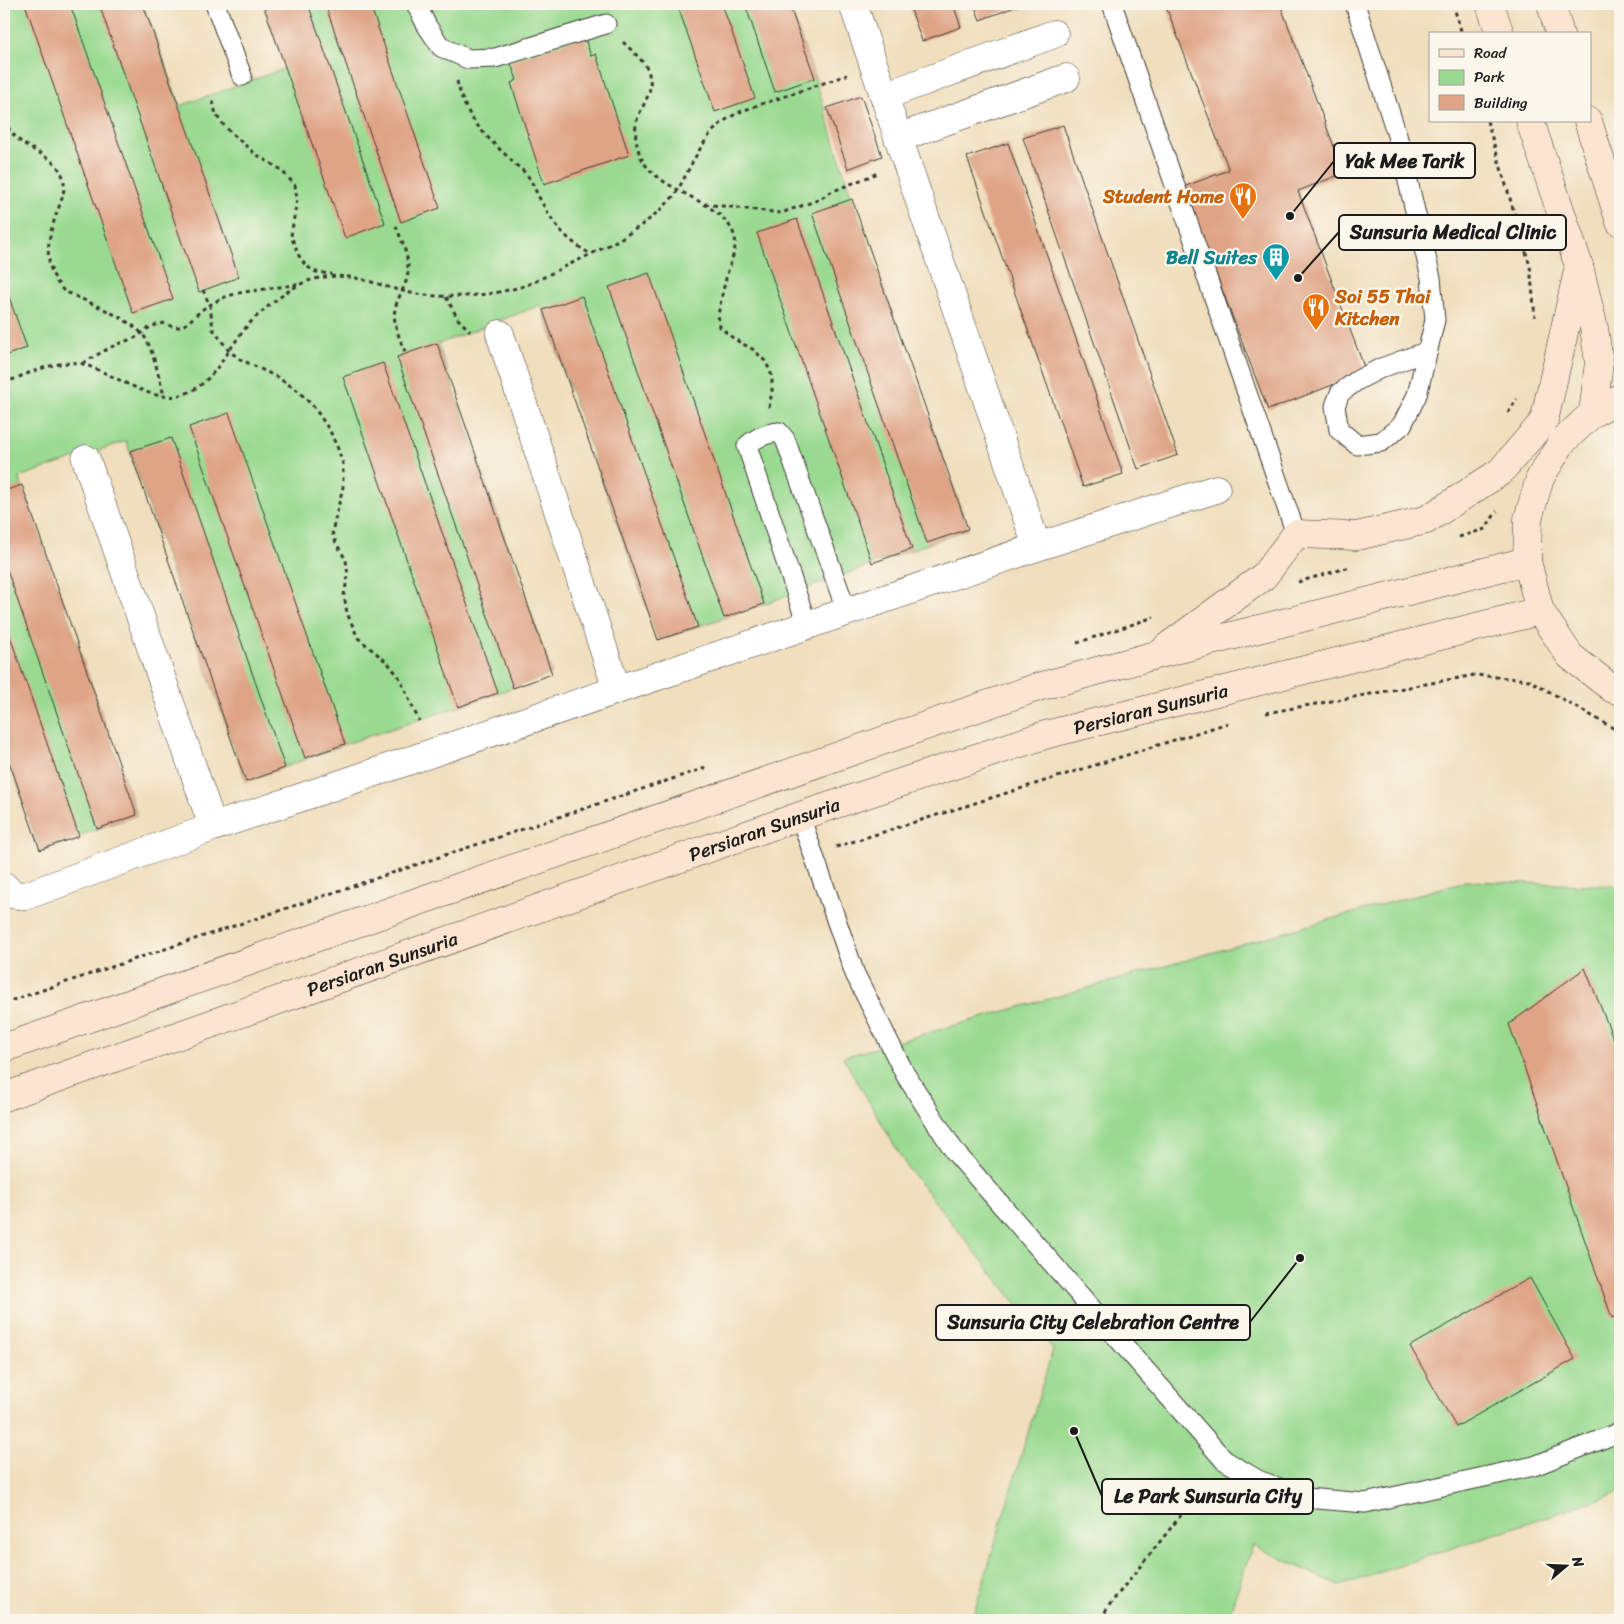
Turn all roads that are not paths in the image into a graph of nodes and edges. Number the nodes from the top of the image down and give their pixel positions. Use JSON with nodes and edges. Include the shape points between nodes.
{"nodes":[{"id":1,"x":215,"y":4,"type":"edge"},
{"id":2,"x":416,"y":4,"type":"edge"},
{"id":3,"x":853,"y":4,"type":"edge"},
{"id":4,"x":1112,"y":4,"type":"edge"},
{"id":5,"x":1355,"y":4,"type":"edge"},
{"id":6,"x":1490,"y":4,"type":"edge"},
{"id":7,"x":1551,"y":4,"type":"edge"},
{"id":8,"x":606,"y":24,"type":"road end"},
{"id":9,"x":1499,"y":32,"type":"edge"},
{"id":10,"x":1559,"y":32,"type":"edge"},
{"id":11,"x":1054,"y":34,"type":"dead end"},
{"id":12,"x":242,"y":76,"type":"dead end"},
{"id":13,"x":1066,"y":78,"type":"dead end"},
{"id":14,"x":884,"y":96,"type":"junction"},
{"id":15,"x":1530,"y":122,"type":"edge"},
{"id":16,"x":1588,"y":122,"type":"edge"},
{"id":17,"x":902,"y":150,"type":"junction"},
{"id":18,"x":1620,"y":222,"type":"edge"},
{"id":19,"x":1579,"y":266,"type":"junction"},
{"id":20,"x":500,"y":334,"type":"road end"},
{"id":21,"x":1428,"y":351,"type":"junction"},
{"id":22,"x":1620,"y":398,"type":"edge"},
{"id":23,"x":1593,"y":413,"type":"junction"},
{"id":24,"x":86,"y":459,"type":"dead end"},
{"id":25,"x":1216,"y":489,"type":"dead end"},
{"id":26,"x":1296,"y":534,"type":"junction"},
{"id":27,"x":1037,"y":546,"type":"junction"},
{"id":28,"x":1527,"y":561,"type":"junction"},
{"id":29,"x":1540,"y":611,"type":"junction"},
{"id":30,"x":847,"y":612,"type":"junction"},
{"id":31,"x":807,"y":625,"type":"junction"},
{"id":32,"x":1156,"y":656,"type":"junction"},
{"id":33,"x":617,"y":690,"type":"junction"},
{"id":34,"x":1620,"y":691,"type":"edge"},
{"id":35,"x":800,"y":816,"type":"junction"},
{"id":36,"x":213,"y":827,"type":"junction"},
{"id":37,"x":4,"y":886,"type":"edge"},
{"id":38,"x":4,"y":1048,"type":"edge"},
{"id":39,"x":4,"y":1097,"type":"edge"},
{"id":40,"x":1620,"y":1432,"type":"edge"}],
"edges":[{"from":1,"to":12,"type":"lane"},
{"from":2,"to":8,"type":"lane","via":[[441,47],[468,59],[495,58]]},
{"from":3,"to":14,"type":"street"},
{"from":4,"to":26,"type":"lane"},
{"from":5,"to":21,"type":"lane","via":[[1397,135],[1431,278],[1435,320]]},
{"from":6,"to":9,"type":"street"},
{"from":7,"to":10,"type":"street"},
{"from":11,"to":14,"type":"street"},
{"from":13,"to":17,"type":"street"},
{"from":14,"to":17,"type":"street"},
{"from":15,"to":19,"type":"street"},
{"from":16,"to":18,"type":"street"},
{"from":17,"to":27,"type":"street"},
{"from":19,"to":23,"type":"street","via":[[1599,362]]},
{"from":19,"to":26,"type":"street","via":[[1544,422],[1500,472],[1426,520],[1357,536]]},
{"from":20,"to":33,"type":"street"},
{"from":21,"to":21,"type":"lane","via":[[1417,395],[1402,426],[1381,442],[1357,445],[1340,430],[1335,406],[1340,393],[1381,368]]},
{"from":22,"to":23,"type":"street"},
{"from":23,"to":28,"type":"street","via":[[1562,442],[1540,478],[1528,519]]},
{"from":24,"to":36,"type":"street"},
{"from":25,"to":27,"type":"street"},
{"from":26,"to":32,"type":"street","via":[[1264,576]]},
{"from":27,"to":30,"type":"street"},
{"from":28,"to":29,"type":"street"},
{"from":28,"to":32,"type":"street"},
{"from":29,"to":34,"type":"street","via":[[1570,656]]},
{"from":29,"to":35,"type":"street","name":"Persiaran Sunsuria","via":[[1046,735]]},
{"from":30,"to":31,"type":"street"},
{"from":30,"to":31,"type":"lane","via":[[785,439],[779,432],[772,433],[754,439],[747,446]]},
{"from":31,"to":33,"type":"street"},
{"from":32,"to":38,"type":"street","via":[[1029,690]]},
{"from":33,"to":36,"type":"street"},
{"from":35,"to":39,"type":"street","name":"Persiaran Sunsuria"},
{"from":35,"to":40,"type":"lane","via":[[855,974],[905,1074],[955,1152],[1224,1460],[1258,1480],[1306,1498],[1365,1503],[1534,1466]]},
{"from":36,"to":37,"type":"street","via":[[25,896],[12,894]]}]}
